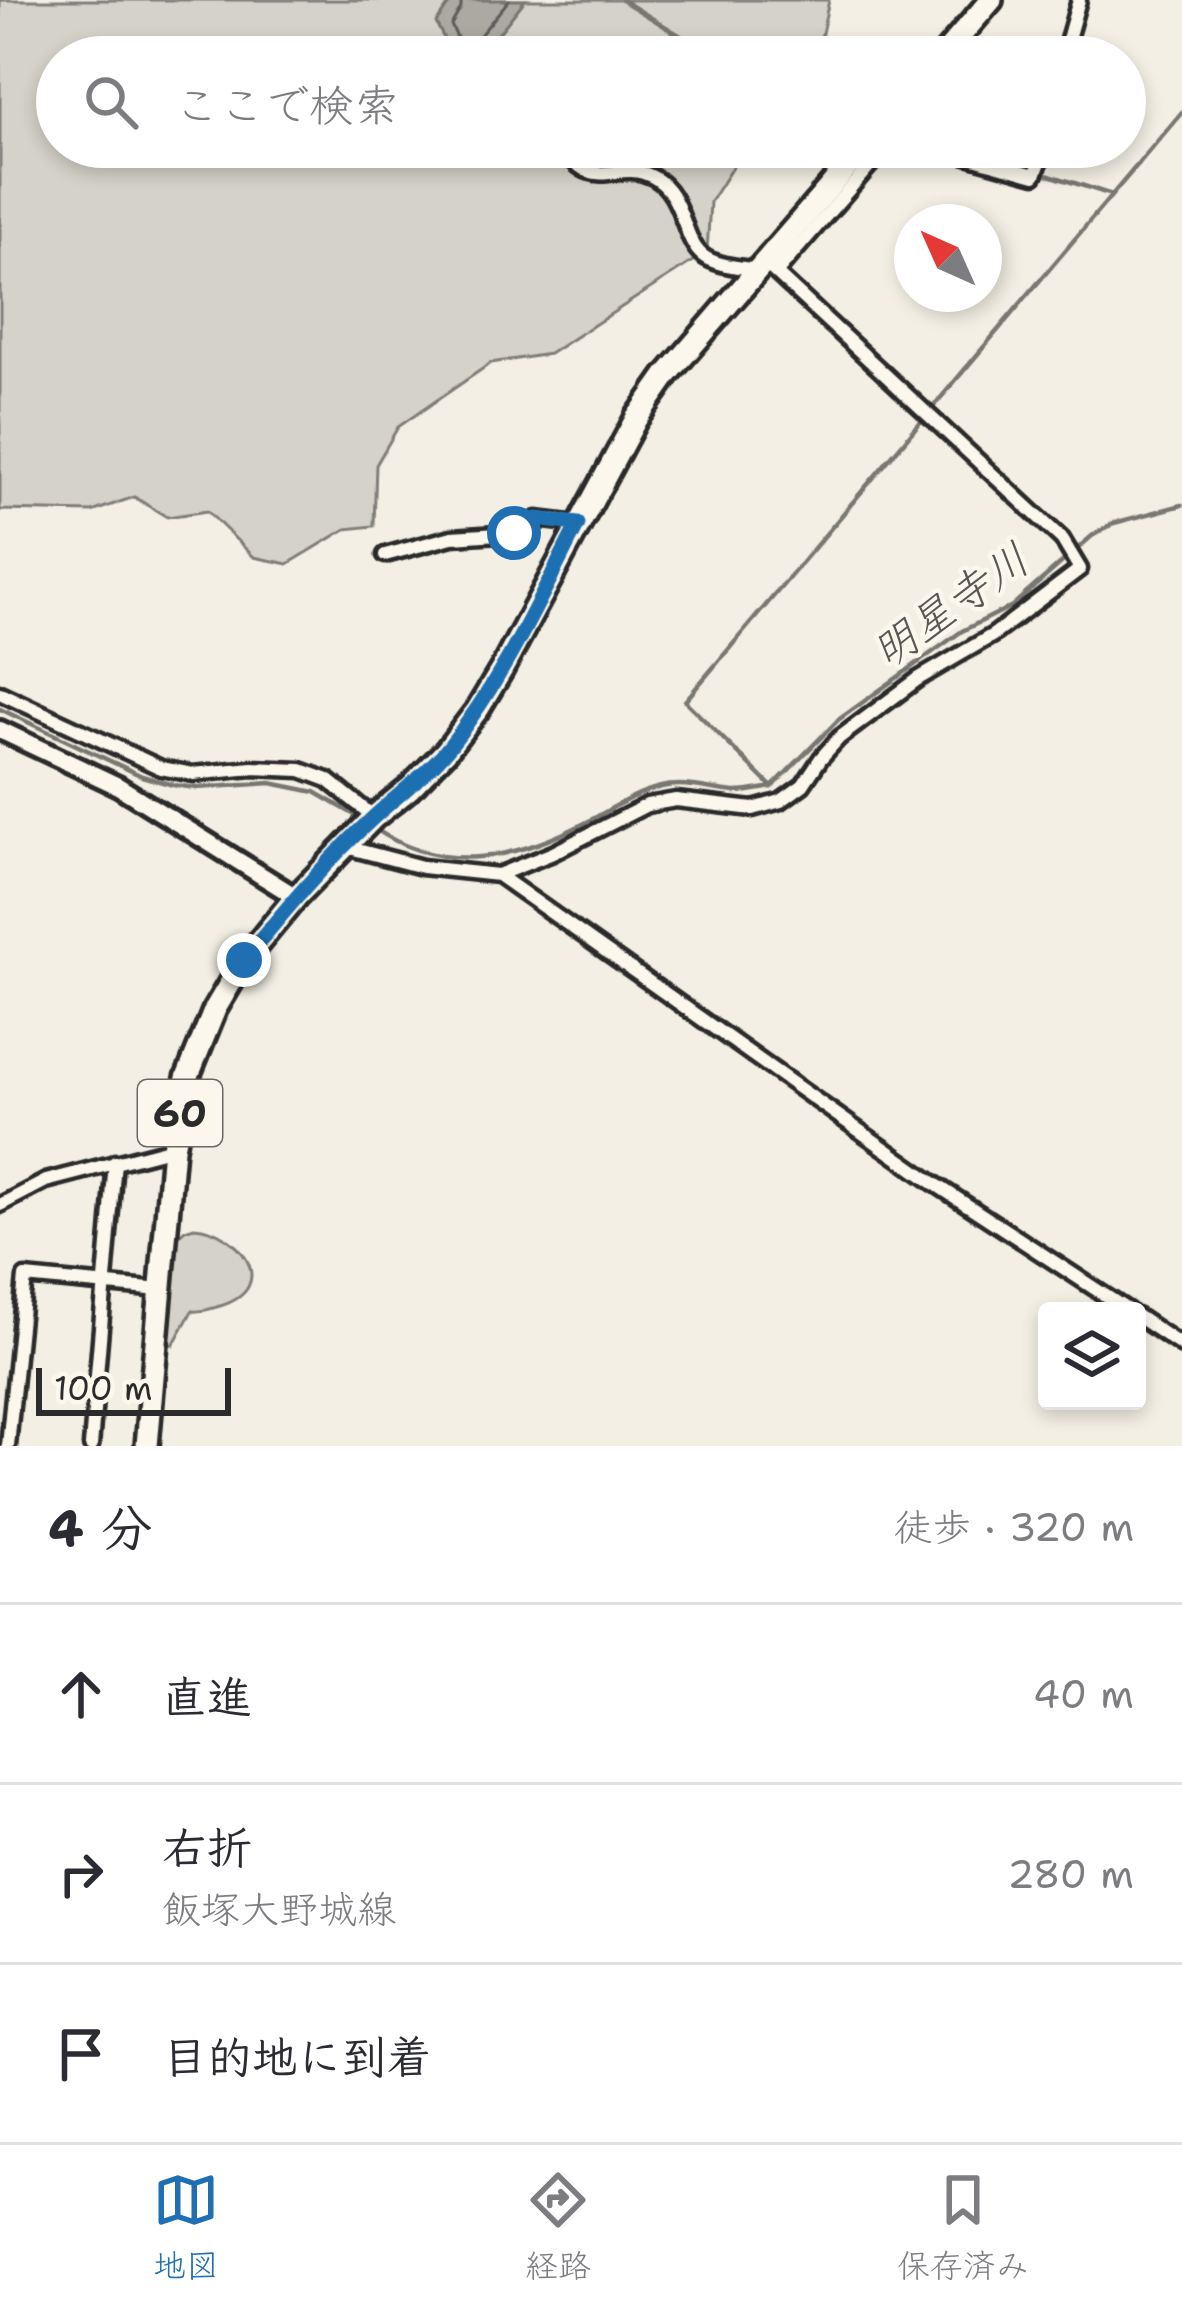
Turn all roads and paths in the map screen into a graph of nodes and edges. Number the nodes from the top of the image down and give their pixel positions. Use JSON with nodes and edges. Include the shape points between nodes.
{"nodes":[{"id":1,"x":991,"y":0,"type":"edge"},
{"id":2,"x":1079,"y":0,"type":"edge"},
{"id":3,"x":960,"y":36,"type":"edge"},
{"id":4,"x":1069,"y":36,"type":"edge"},
{"id":5,"x":578,"y":168,"type":"edge"},
{"id":6,"x":847,"y":168,"type":"edge"},
{"id":7,"x":865,"y":168,"type":"edge"},
{"id":8,"x":1007,"y":168,"type":"edge"},
{"id":9,"x":1038,"y":168,"type":"edge"},
{"id":10,"x":766,"y":268,"type":"junction"},
{"id":11,"x":578,"y":524,"type":"junction"},
{"id":12,"x":385,"y":555,"type":"dead end"},
{"id":13,"x":0,"y":693,"type":"edge"},
{"id":14,"x":0,"y":730,"type":"edge"},
{"id":15,"x":374,"y":817,"type":"junction"},
{"id":16,"x":351,"y":841,"type":"junction"},
{"id":17,"x":498,"y":875,"type":"junction"},
{"id":18,"x":296,"y":897,"type":"junction"},
{"id":19,"x":172,"y":1148,"type":"junction"},
{"id":20,"x":116,"y":1162,"type":"junction"},
{"id":21,"x":0,"y":1205,"type":"edge"},
{"id":22,"x":105,"y":1285,"type":"junction"},
{"id":23,"x":160,"y":1290,"type":"junction"},
{"id":24,"x":1115,"y":1302,"type":"edge"},
{"id":25,"x":1146,"y":1322,"type":"edge"},
{"id":26,"x":1182,"y":1346,"type":"edge"},
{"id":27,"x":8,"y":1446,"type":"edge"},
{"id":28,"x":91,"y":1446,"type":"edge"},
{"id":29,"x":147,"y":1446,"type":"edge"}],
"edges":[{"from":1,"to":3,"type":"main road"},
{"from":2,"to":4,"type":"street"},
{"from":5,"to":10,"type":"street","via":[[651,176],[681,211],[702,255]]},
{"from":6,"to":10,"type":"main road","number":"60"},
{"from":7,"to":10,"type":"street"},
{"from":8,"to":9,"type":"street","via":[[1035,176]]},
{"from":10,"to":11,"type":"main road","number":"60","via":[[667,375]]},
{"from":10,"to":17,"type":"street","via":[[1062,539],[1080,569],[839,738],[781,801],[753,808],[647,805]]},
{"from":11,"to":12,"type":"street","via":[[537,519],[514,533],[452,537]]},
{"from":11,"to":15,"type":"main road","number":"60","via":[[478,709],[446,751]]},
{"from":13,"to":15,"type":"street","via":[[161,768],[301,770],[328,780]]},
{"from":14,"to":18,"type":"street","via":[[118,786]]},
{"from":15,"to":16,"type":"main road","number":"60"},
{"from":16,"to":17,"type":"street","via":[[422,867]]},
{"from":16,"to":18,"type":"main road","number":"60"},
{"from":17,"to":24,"type":"street"},
{"from":18,"to":19,"type":"main road","number":"60","via":[[215,1009],[187,1078]]},
{"from":19,"to":20,"type":"street"},
{"from":19,"to":23,"type":"main road","number":"60"},
{"from":20,"to":21,"type":"street","via":[[46,1181]]},
{"from":20,"to":22,"type":"street"},
{"from":22,"to":23,"type":"street"},
{"from":22,"to":27,"type":"street","via":[[25,1277]]},
{"from":22,"to":28,"type":"street"},
{"from":23,"to":29,"type":"main road","number":"60"},
{"from":25,"to":26,"type":"street"}]}
